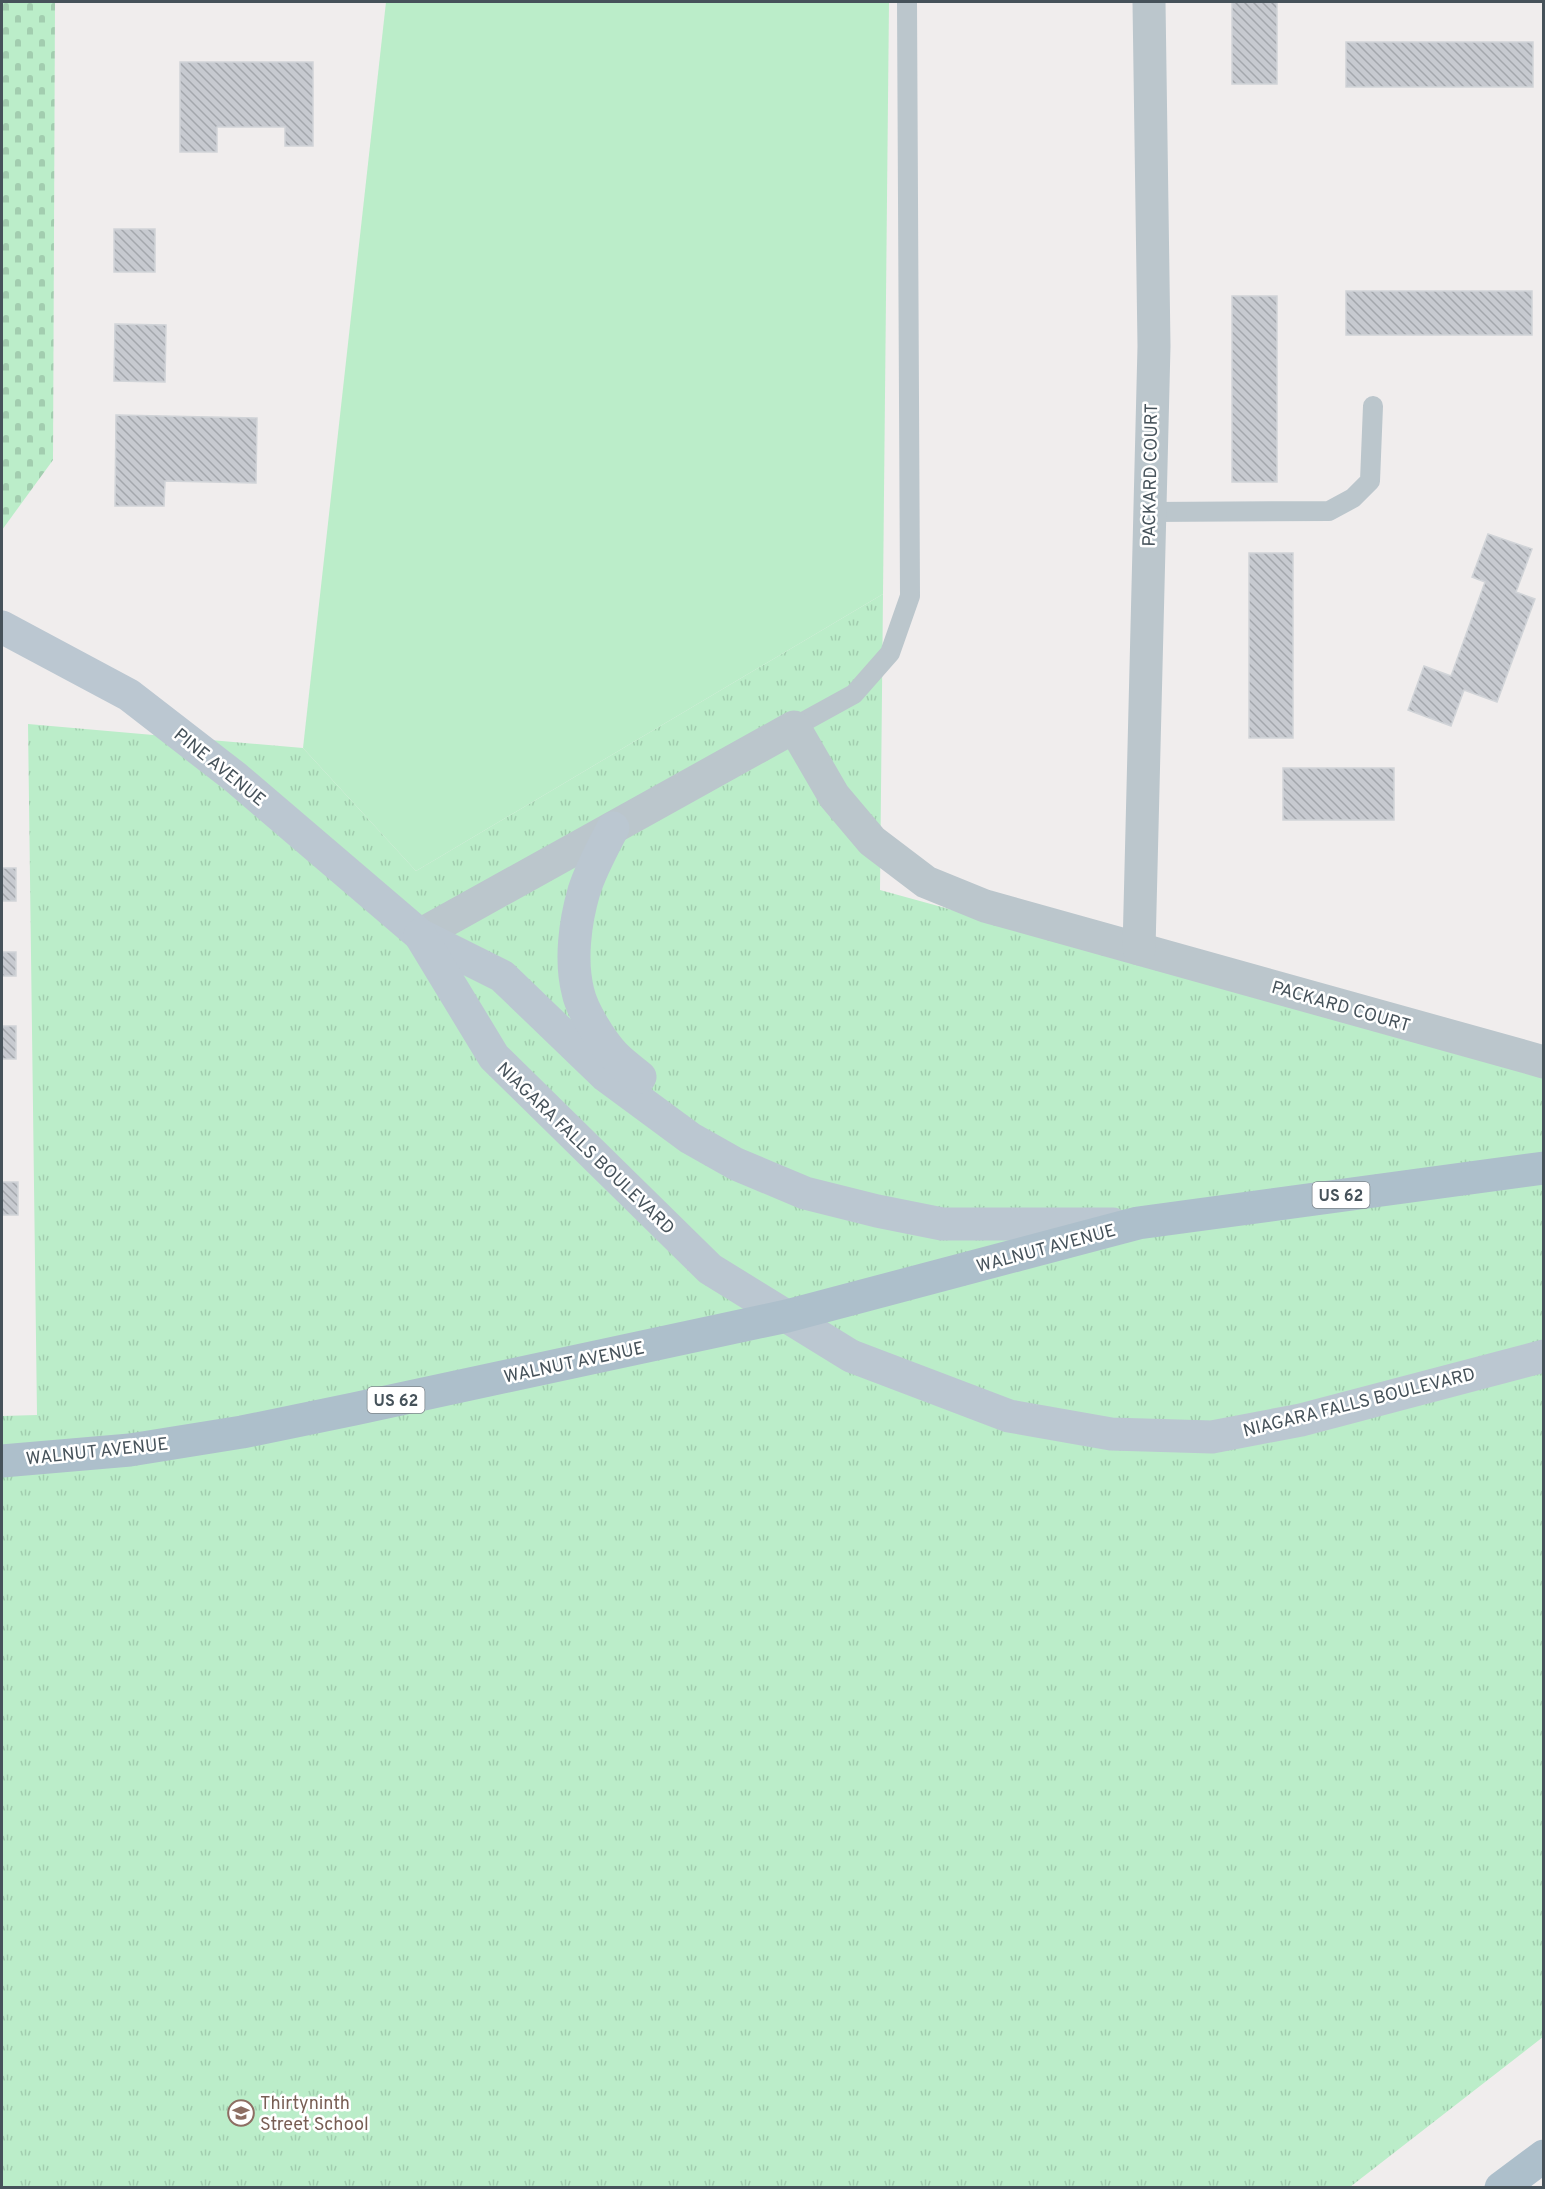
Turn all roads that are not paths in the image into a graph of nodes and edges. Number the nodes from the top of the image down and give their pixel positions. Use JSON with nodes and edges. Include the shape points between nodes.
{"nodes":[{"id":1,"x":907,"y":2,"type":"edge"},
{"id":2,"x":1149,"y":2,"type":"edge"},
{"id":3,"x":1373,"y":406,"type":"dead end"},
{"id":4,"x":1150,"y":512,"type":"junction"},
{"id":5,"x":2,"y":627,"type":"edge"},
{"id":6,"x":794,"y":728,"type":"junction"},
{"id":7,"x":613,"y":828,"type":"junction"},
{"id":8,"x":420,"y":935,"type":"junction"},
{"id":9,"x":1139,"y":949,"type":"junction"},
{"id":10,"x":1544,"y":1062,"type":"edge"},
{"id":11,"x":690,"y":1138,"type":"junction"},
{"id":12,"x":1544,"y":1168,"type":"edge"},
{"id":13,"x":1138,"y":1223,"type":"junction"},
{"id":14,"x":787,"y":1316,"type":"junction"},
{"id":15,"x":1544,"y":1356,"type":"edge"},
{"id":16,"x":2,"y":1461,"type":"edge"},
{"id":17,"x":1544,"y":2156,"type":"edge"},
{"id":18,"x":1501,"y":2187,"type":"edge"}],
"edges":[{"from":1,"to":6,"type":"lane","via":[[910,596],[890,653],[854,694]]},
{"from":2,"to":4,"type":"street","name":"PACKARD COURT","via":[[1154,346]]},
{"from":3,"to":4,"type":"lane","via":[[1370,481],[1353,498],[1329,511]]},
{"from":4,"to":9,"type":"street","name":"PACKARD COURT"},
{"from":5,"to":8,"type":"main road","name":"PINE AVENUE","via":[[129,695],[235,777]]},
{"from":6,"to":7,"type":"street"},
{"from":6,"to":9,"type":"street","name":"PACKARD COURT","via":[[834,796],[872,841],[926,882],[985,906]]},
{"from":7,"to":8,"type":"street"},
{"from":7,"to":11,"type":"main road","via":[[584,891],[577,924],[574,956],[578,993],[614,1055],[660,1094]]},
{"from":8,"to":11,"type":"main road","via":[[502,976],[606,1076]]},
{"from":8,"to":14,"type":"main road","name":"NIAGARA FALLS BOULEVARD","via":[[494,1057],[710,1269]]},
{"from":9,"to":10,"type":"street","name":"PACKARD COURT"},
{"from":11,"to":13,"type":"main road","via":[[736,1164],[806,1193],[942,1224]]},
{"from":12,"to":13,"type":"main road","number":"US 62"},
{"from":13,"to":14,"type":"main road","name":"WALNUT AVENUE","number":"US 62"},
{"from":14,"to":15,"type":"main road","name":"NIAGARA FALLS BOULEVARD","via":[[851,1356],[1009,1416],[1111,1434],[1212,1437],[1301,1420]]},
{"from":14,"to":16,"type":"main road","name":"WALNUT AVENUE","number":"US 62","via":[[242,1432],[130,1450]]},
{"from":17,"to":18,"type":"main road"}]}
